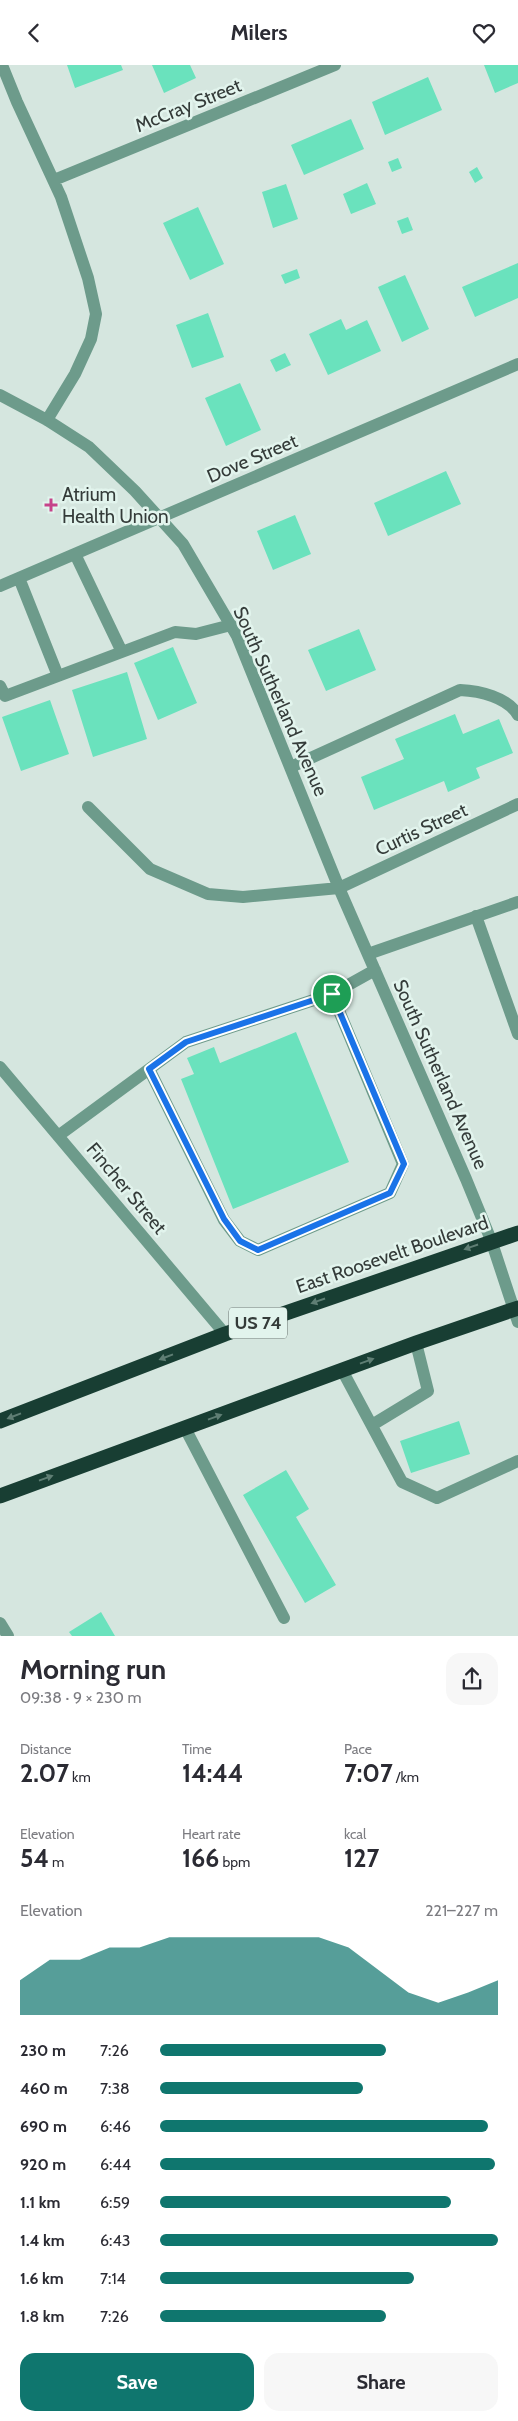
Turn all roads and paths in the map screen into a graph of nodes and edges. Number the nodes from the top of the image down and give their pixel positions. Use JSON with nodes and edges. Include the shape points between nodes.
{"nodes":[{"id":1,"x":2,"y":65,"type":"edge"},
{"id":2,"x":336,"y":65,"type":"edge"},
{"id":3,"x":54,"y":180,"type":"junction"},
{"id":4,"x":518,"y":364,"type":"edge"},
{"id":5,"x":0,"y":395,"type":"edge"},
{"id":6,"x":47,"y":420,"type":"junction"},
{"id":7,"x":158,"y":519,"type":"junction"},
{"id":8,"x":76,"y":554,"type":"junction"},
{"id":9,"x":19,"y":578,"type":"junction"},
{"id":10,"x":0,"y":586,"type":"edge"},
{"id":11,"x":231,"y":625,"type":"junction"},
{"id":12,"x":121,"y":650,"type":"junction"},
{"id":13,"x":58,"y":676,"type":"junction"},
{"id":14,"x":0,"y":686,"type":"edge"},
{"id":15,"x":518,"y":715,"type":"edge"},
{"id":16,"x":291,"y":767,"type":"junction"},
{"id":17,"x":518,"y":804,"type":"edge"},
{"id":18,"x":88,"y":807,"type":"dead end"},
{"id":19,"x":339,"y":888,"type":"junction"},
{"id":20,"x":518,"y":901,"type":"edge"},
{"id":21,"x":476,"y":916,"type":"junction"},
{"id":22,"x":368,"y":954,"type":"junction"},
{"id":23,"x":375,"y":970,"type":"junction"},
{"id":24,"x":332,"y":994,"type":"junction"},
{"id":25,"x":518,"y":1034,"type":"edge"},
{"id":26,"x":0,"y":1067,"type":"edge"},
{"id":27,"x":149,"y":1069,"type":"junction"},
{"id":28,"x":58,"y":1136,"type":"junction"},
{"id":29,"x":518,"y":1233,"type":"edge"},
{"id":30,"x":491,"y":1240,"type":"junction"},
{"id":31,"x":517,"y":1314,"type":"edge"},
{"id":32,"x":225,"y":1334,"type":"junction"},
{"id":33,"x":416,"y":1343,"type":"junction"},
{"id":34,"x":342,"y":1370,"type":"junction"},
{"id":35,"x":0,"y":1421,"type":"edge"},
{"id":36,"x":372,"y":1425,"type":"junction"},
{"id":37,"x":185,"y":1428,"type":"junction"},
{"id":38,"x":518,"y":1461,"type":"edge"},
{"id":39,"x":0,"y":1496,"type":"edge"},
{"id":40,"x":284,"y":1619,"type":"dead end"},
{"id":41,"x":0,"y":1623,"type":"edge"},
{"id":42,"x":8,"y":1636,"type":"edge"}],
"edges":[{"from":1,"to":3,"type":"street"},
{"from":2,"to":3,"type":"street","name":"McCray Street"},
{"from":3,"to":6,"type":"street","via":[[88,278],[96,314],[91,339],[75,374]]},
{"from":4,"to":7,"type":"street","name":"Dove Street"},
{"from":5,"to":6,"type":"street","name":"South Sutherland Avenue"},
{"from":6,"to":7,"type":"street","name":"South Sutherland Avenue","via":[[89,447],[135,491]]},
{"from":7,"to":8,"type":"street","name":"Dove Street"},
{"from":7,"to":11,"type":"street","name":"South Sutherland Avenue","via":[[183,544]]},
{"from":8,"to":9,"type":"street","name":"Dove Street"},
{"from":8,"to":12,"type":"street"},
{"from":9,"to":10,"type":"street","name":"Dove Street"},
{"from":9,"to":13,"type":"street"},
{"from":11,"to":12,"type":"street","via":[[196,634],[174,632]]},
{"from":11,"to":16,"type":"street","name":"South Sutherland Avenue"},
{"from":12,"to":13,"type":"street"},
{"from":13,"to":14,"type":"street","via":[[5,696]]},
{"from":15,"to":16,"type":"street","via":[[511,706],[497,699],[476,691],[460,690]]},
{"from":16,"to":19,"type":"street","name":"South Sutherland Avenue"},
{"from":17,"to":19,"type":"street","name":"Curtis Street"},
{"from":18,"to":19,"type":"street","name":"Curtis Street","via":[[150,869],[208,894],[243,897]]},
{"from":19,"to":22,"type":"street","name":"South Sutherland Avenue"},
{"from":20,"to":21,"type":"street"},
{"from":21,"to":22,"type":"street"},
{"from":21,"to":25,"type":"street"},
{"from":22,"to":23,"type":"street","name":"South Sutherland Avenue"},
{"from":23,"to":24,"type":"street"},
{"from":23,"to":30,"type":"street","name":"South Sutherland Avenue"},
{"from":24,"to":27,"type":"street","via":[[186,1042]]},
{"from":24,"to":27,"type":"street","via":[[404,1164],[390,1193],[258,1250],[240,1241],[224,1219]]},
{"from":26,"to":28,"type":"street","name":"Fincher Street"},
{"from":27,"to":28,"type":"street"},
{"from":28,"to":32,"type":"street","name":"Fincher Street"},
{"from":29,"to":30,"type":"highway","name":"East Roosevelt Boulevard","number":"US 74"},
{"from":30,"to":31,"type":"street","name":"South Sutherland Avenue"},
{"from":30,"to":32,"type":"highway","name":"East Roosevelt Boulevard","number":"US 74","one_way":true},
{"from":31,"to":33,"type":"highway"},
{"from":32,"to":35,"type":"highway","name":"East Roosevelt Boulevard","number":"US 74","one_way":true},
{"from":34,"to":33,"type":"highway","one_way":true},
{"from":33,"to":36,"type":"street","via":[[428,1391]]},
{"from":34,"to":36,"type":"street"},
{"from":37,"to":34,"type":"highway","one_way":true},
{"from":36,"to":38,"type":"street","via":[[402,1482],[437,1498]]},
{"from":39,"to":37,"type":"highway","one_way":true},
{"from":37,"to":40,"type":"street"},
{"from":41,"to":42,"type":"street"}]}
